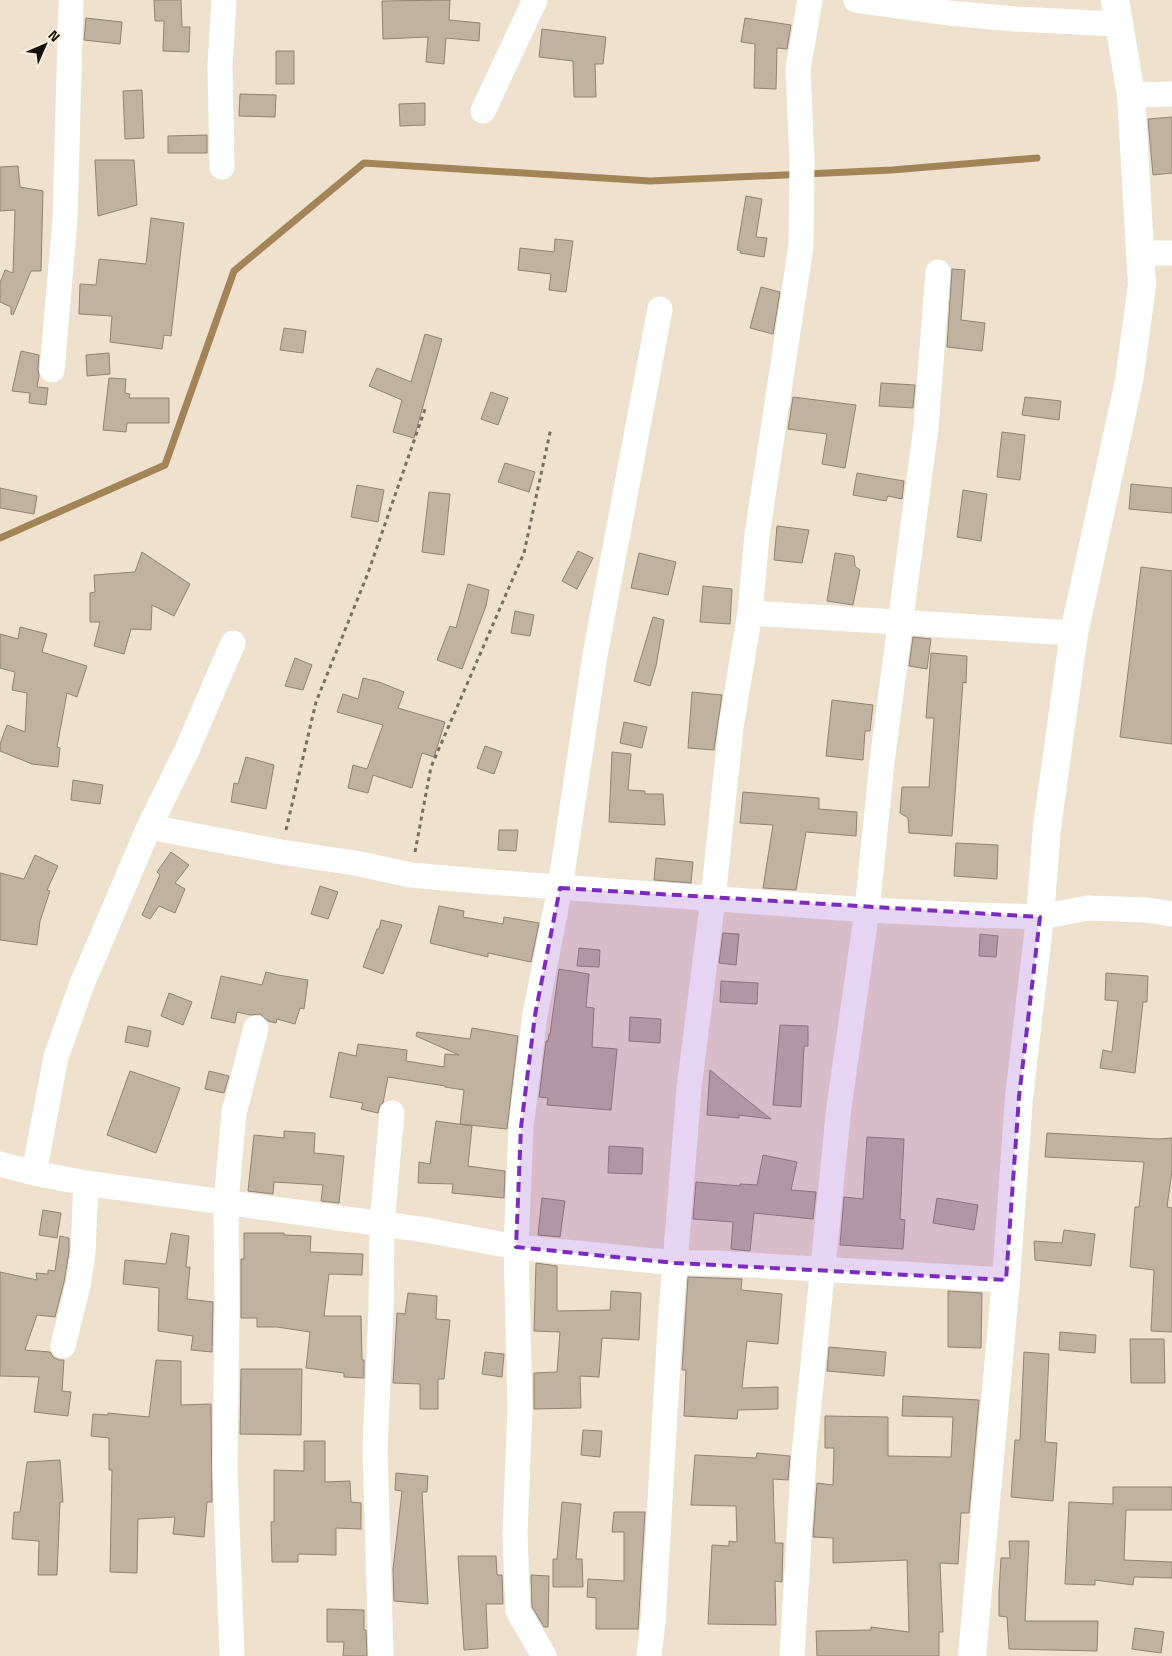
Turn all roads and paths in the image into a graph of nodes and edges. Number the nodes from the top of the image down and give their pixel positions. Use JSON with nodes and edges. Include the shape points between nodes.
{"nodes":[{"id":1,"x":71,"y":0,"type":"edge"},
{"id":2,"x":224,"y":0,"type":"edge"},
{"id":3,"x":535,"y":0,"type":"edge"},
{"id":4,"x":810,"y":0,"type":"edge"},
{"id":5,"x":856,"y":0,"type":"edge"},
{"id":6,"x":949,"y":6,"type":"edge"},
{"id":7,"x":1117,"y":12,"type":"edge"},
{"id":8,"x":1172,"y":94,"type":"edge"},
{"id":9,"x":1131,"y":95,"type":"junction"},
{"id":10,"x":483,"y":110,"type":"dead end"},
{"id":11,"x":222,"y":166,"type":"dead end"},
{"id":12,"x":1140,"y":253,"type":"junction"},
{"id":13,"x":1172,"y":253,"type":"edge"},
{"id":14,"x":938,"y":272,"type":"dead end"},
{"id":15,"x":660,"y":309,"type":"dead end"},
{"id":16,"x":52,"y":370,"type":"dead end"},
{"id":17,"x":425,"y":409,"type":"dead end"},
{"id":18,"x":551,"y":428,"type":"dead end"},
{"id":19,"x":750,"y":613,"type":"junction"},
{"id":20,"x":900,"y":622,"type":"junction"},
{"id":21,"x":1074,"y":633,"type":"junction"},
{"id":22,"x":233,"y":643,"type":"dead end"},
{"id":23,"x":149,"y":827,"type":"junction"},
{"id":24,"x":281,"y":852,"type":"junction"},
{"id":25,"x":410,"y":874,"type":"junction"},
{"id":26,"x":560,"y":888,"type":"junction"},
{"id":27,"x":713,"y":899,"type":"junction"},
{"id":28,"x":867,"y":910,"type":"junction"},
{"id":29,"x":1172,"y":914,"type":"edge"},
{"id":30,"x":1040,"y":917,"type":"junction"},
{"id":31,"x":256,"y":1028,"type":"dead end"},
{"id":32,"x":392,"y":1113,"type":"dead end"},
{"id":33,"x":0,"y":1164,"type":"edge"},
{"id":34,"x":34,"y":1173,"type":"junction"},
{"id":35,"x":86,"y":1183,"type":"junction"},
{"id":36,"x":226,"y":1202,"type":"junction"},
{"id":37,"x":382,"y":1224,"type":"junction"},
{"id":38,"x":516,"y":1247,"type":"junction"},
{"id":39,"x":675,"y":1263,"type":"junction"},
{"id":40,"x":823,"y":1269,"type":"junction"},
{"id":41,"x":1006,"y":1280,"type":"junction"},
{"id":42,"x":63,"y":1346,"type":"dead end"},
{"id":43,"x":232,"y":1656,"type":"edge"},
{"id":44,"x":381,"y":1656,"type":"edge"},
{"id":45,"x":544,"y":1656,"type":"edge"},
{"id":46,"x":648,"y":1656,"type":"edge"},
{"id":47,"x":792,"y":1656,"type":"edge"},
{"id":48,"x":972,"y":1656,"type":"edge"}],
"edges":[{"from":1,"to":16,"type":"street","via":[[65,220]]},
{"from":2,"to":11,"type":"street","via":[[220,66]]},
{"from":3,"to":10,"type":"street"},
{"from":4,"to":19,"type":"street","via":[[798,69],[801,246],[757,535]]},
{"from":5,"to":6,"type":"street"},
{"from":6,"to":7,"type":"street","via":[[1014,19]]},
{"from":7,"to":9,"type":"street"},
{"from":8,"to":9,"type":"street"},
{"from":9,"to":12,"type":"street"},
{"from":12,"to":13,"type":"street"},
{"from":12,"to":21,"type":"street","via":[[1142,285],[1129,381]]},
{"from":14,"to":20,"type":"street","via":[[926,427]]},
{"from":15,"to":26,"type":"street","via":[[595,655]]},
{"from":17,"to":24,"type":"path","via":[[368,574],[316,702]]},
{"from":18,"to":25,"type":"path","via":[[524,553],[431,767]]},
{"from":19,"to":20,"type":"street"},
{"from":19,"to":27,"type":"street","via":[[731,727]]},
{"from":20,"to":21,"type":"street"},
{"from":20,"to":28,"type":"street"},
{"from":21,"to":30,"type":"street","via":[[1047,827]]},
{"from":22,"to":23,"type":"street","via":[[187,750]]},
{"from":23,"to":24,"type":"street"},
{"from":23,"to":34,"type":"street","via":[[82,984],[56,1057]]},
{"from":24,"to":25,"type":"street"},
{"from":25,"to":26,"type":"street"},
{"from":26,"to":27,"type":"street"},
{"from":26,"to":38,"type":"street","via":[[535,1015],[521,1127]]},
{"from":27,"to":28,"type":"street"},
{"from":27,"to":39,"type":"street","via":[[689,1088]]},
{"from":28,"to":30,"type":"street"},
{"from":28,"to":40,"type":"street","via":[[839,1106]]},
{"from":29,"to":30,"type":"street","via":[[1088,908]]},
{"from":30,"to":41,"type":"street","via":[[1019,1097]]},
{"from":31,"to":36,"type":"street","via":[[234,1113]]},
{"from":32,"to":37,"type":"street"},
{"from":33,"to":34,"type":"street"},
{"from":34,"to":35,"type":"street"},
{"from":35,"to":36,"type":"street"},
{"from":35,"to":42,"type":"street","via":[[83,1253]]},
{"from":36,"to":37,"type":"street"},
{"from":36,"to":43,"type":"street","via":[[225,1470]]},
{"from":37,"to":38,"type":"street"},
{"from":37,"to":44,"type":"street","via":[[375,1448]]},
{"from":38,"to":39,"type":"street"},
{"from":38,"to":45,"type":"street","via":[[520,1407],[515,1535],[518,1611]]},
{"from":39,"to":40,"type":"street"},
{"from":39,"to":46,"type":"street","via":[[653,1622]]},
{"from":40,"to":41,"type":"street"},
{"from":40,"to":47,"type":"street","via":[[804,1454]]},
{"from":41,"to":48,"type":"street"}]}
